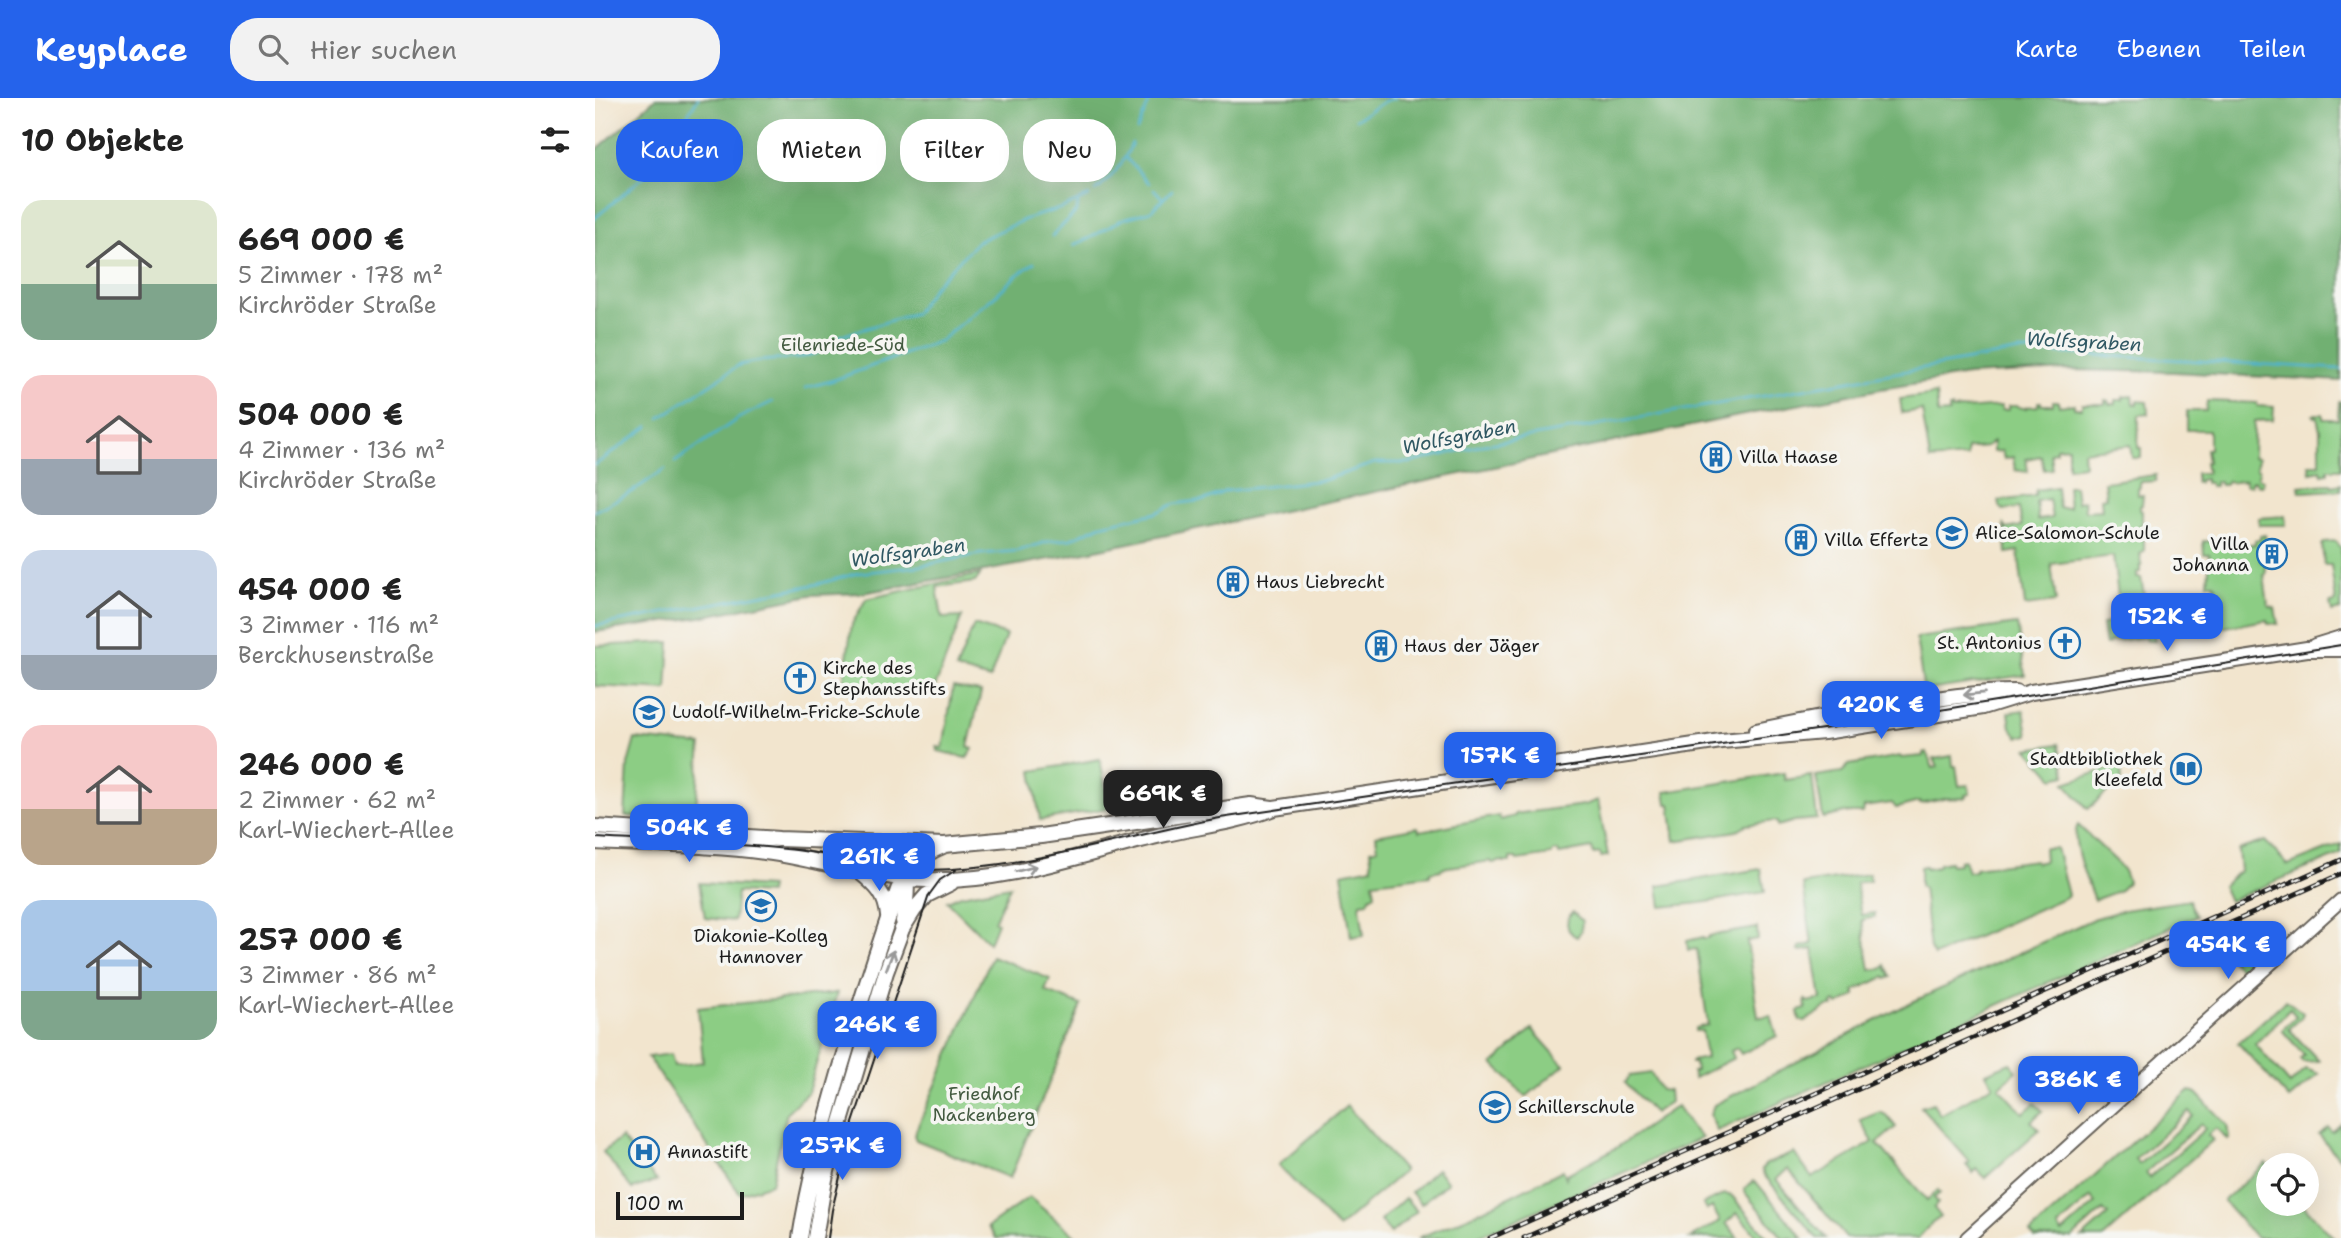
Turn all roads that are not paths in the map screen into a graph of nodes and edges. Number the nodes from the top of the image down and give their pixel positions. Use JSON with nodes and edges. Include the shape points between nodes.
{"nodes":[{"id":1,"x":2341,"y":638,"type":"edge"},
{"id":2,"x":2308,"y":649,"type":"junction"},
{"id":3,"x":2341,"y":649,"type":"edge"},
{"id":4,"x":1274,"y":808,"type":"junction"},
{"id":5,"x":1139,"y":822,"type":"junction"},
{"id":6,"x":595,"y":827,"type":"edge"},
{"id":7,"x":1140,"y":841,"type":"junction"},
{"id":8,"x":595,"y":842,"type":"edge"},
{"id":9,"x":883,"y":844,"type":"junction"},
{"id":10,"x":944,"y":845,"type":"junction"},
{"id":11,"x":860,"y":872,"type":"junction"},
{"id":12,"x":905,"y":877,"type":"junction"},
{"id":13,"x":959,"y":879,"type":"junction"},
{"id":14,"x":2341,"y":900,"type":"edge"},
{"id":15,"x":888,"y":917,"type":"junction"},
{"id":16,"x":902,"y":929,"type":"junction"},
{"id":17,"x":800,"y":1238,"type":"edge"},
{"id":18,"x":815,"y":1238,"type":"edge"},
{"id":19,"x":1967,"y":1238,"type":"edge"}],
"edges":[{"from":1,"to":2,"type":"main road"},
{"from":2,"to":3,"type":"main road"},
{"from":2,"to":4,"type":"main road","via":[[2031,692],[1980,692],[1805,720],[1721,741]]},
{"from":4,"to":5,"type":"main road","via":[[1251,805]]},
{"from":4,"to":7,"type":"main road"},
{"from":5,"to":7,"type":"main road","via":[[1146,830]]},
{"from":5,"to":10,"type":"main road"},
{"from":6,"to":9,"type":"main road"},
{"from":13,"to":7,"type":"main road","one_way":true,"via":[[1004,875]]},
{"from":8,"to":11,"type":"main road","via":[[759,851]]},
{"from":9,"to":10,"type":"main road"},
{"from":9,"to":12,"type":"main road","via":[[899,858]]},
{"from":10,"to":12,"type":"main road","via":[[922,856]]},
{"from":11,"to":12,"type":"main road"},
{"from":11,"to":15,"type":"main road","via":[[880,890]]},
{"from":12,"to":13,"type":"main road"},
{"from":12,"to":15,"type":"main road"},
{"from":12,"to":16,"type":"main road"},
{"from":13,"to":16,"type":"main road","via":[[927,895]]},
{"from":14,"to":19,"type":"street"},
{"from":15,"to":17,"type":"main road","via":[[821,1136]]},
{"from":18,"to":16,"type":"main road","one_way":true,"via":[[835,1140]]}]}
